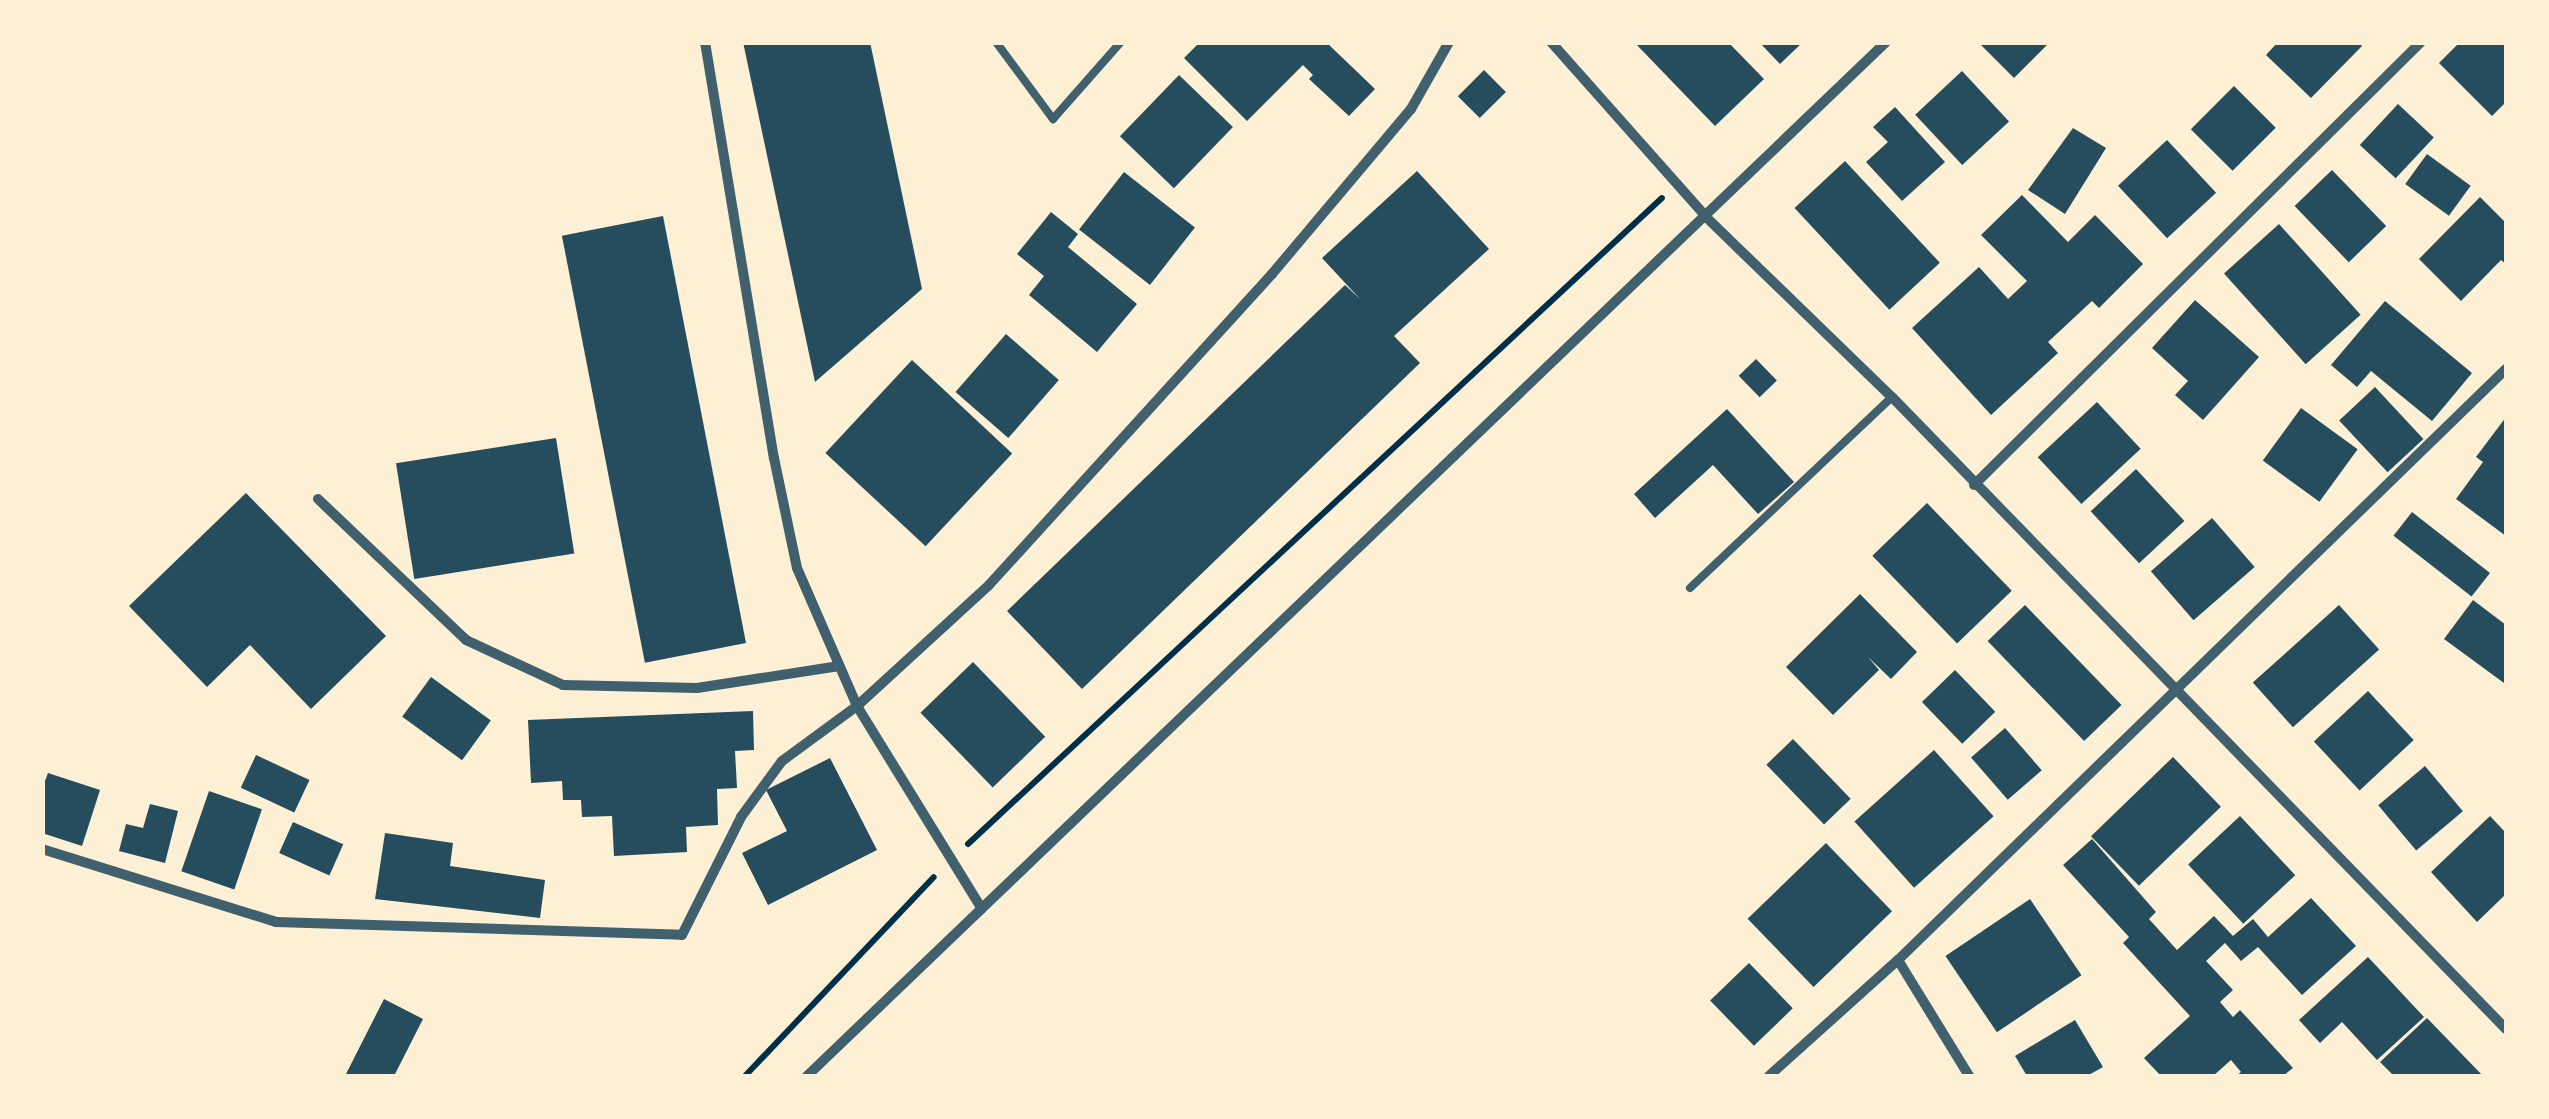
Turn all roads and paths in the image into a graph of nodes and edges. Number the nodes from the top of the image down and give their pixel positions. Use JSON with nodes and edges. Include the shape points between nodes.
{"nodes":[{"id":1,"x":705,"y":42,"type":"edge"},
{"id":2,"x":996,"y":42,"type":"edge"},
{"id":3,"x":1121,"y":42,"type":"edge"},
{"id":4,"x":1448,"y":42,"type":"edge"},
{"id":5,"x":1551,"y":42,"type":"edge"},
{"id":6,"x":1886,"y":42,"type":"edge"},
{"id":7,"x":2421,"y":42,"type":"edge"},
{"id":8,"x":1677,"y":184,"type":"junction"},
{"id":9,"x":1707,"y":218,"type":"junction"},
{"id":10,"x":2506,"y":369,"type":"edge"},
{"id":11,"x":1892,"y":398,"type":"junction"},
{"id":12,"x":1974,"y":485,"type":"junction"},
{"id":13,"x":318,"y":499,"type":"dead end"},
{"id":14,"x":1690,"y":588,"type":"dead end"},
{"id":15,"x":840,"y":666,"type":"junction"},
{"id":16,"x":2174,"y":687,"type":"junction"},
{"id":17,"x":857,"y":706,"type":"junction"},
{"id":18,"x":42,"y":849,"type":"edge"},
{"id":19,"x":961,"y":850,"type":"dead end"},
{"id":20,"x":945,"y":866,"type":"dead end"},
{"id":21,"x":982,"y":909,"type":"junction"},
{"id":22,"x":1898,"y":960,"type":"junction"},
{"id":23,"x":2506,"y":1029,"type":"edge"},
{"id":24,"x":745,"y":1076,"type":"edge"},
{"id":25,"x":807,"y":1076,"type":"edge"},
{"id":26,"x":1769,"y":1076,"type":"edge"},
{"id":27,"x":1969,"y":1076,"type":"edge"}],
"edges":[{"from":1,"to":15,"type":"street","via":[[793,550]]},
{"from":2,"to":3,"type":"lane","via":[[1052,119]]},
{"from":4,"to":17,"type":"street","via":[[1410,108],[1272,274],[989,585]]},
{"from":5,"to":8,"type":"street"},
{"from":6,"to":9,"type":"street"},
{"from":7,"to":12,"type":"street"},
{"from":8,"to":9,"type":"street"},
{"from":8,"to":19,"type":"path"},
{"from":9,"to":11,"type":"street"},
{"from":9,"to":21,"type":"street"},
{"from":10,"to":16,"type":"street"},
{"from":11,"to":12,"type":"street"},
{"from":11,"to":14,"type":"lane"},
{"from":12,"to":16,"type":"street"},
{"from":13,"to":15,"type":"street","via":[[466,640],[563,686],[697,688]]},
{"from":15,"to":17,"type":"street"},
{"from":16,"to":22,"type":"street"},
{"from":16,"to":23,"type":"street"},
{"from":17,"to":18,"type":"street","via":[[782,761],[741,817],[682,936],[276,922]]},
{"from":17,"to":21,"type":"street"},
{"from":20,"to":24,"type":"path"},
{"from":21,"to":25,"type":"street"},
{"from":22,"to":26,"type":"street"},
{"from":22,"to":27,"type":"street"}]}
